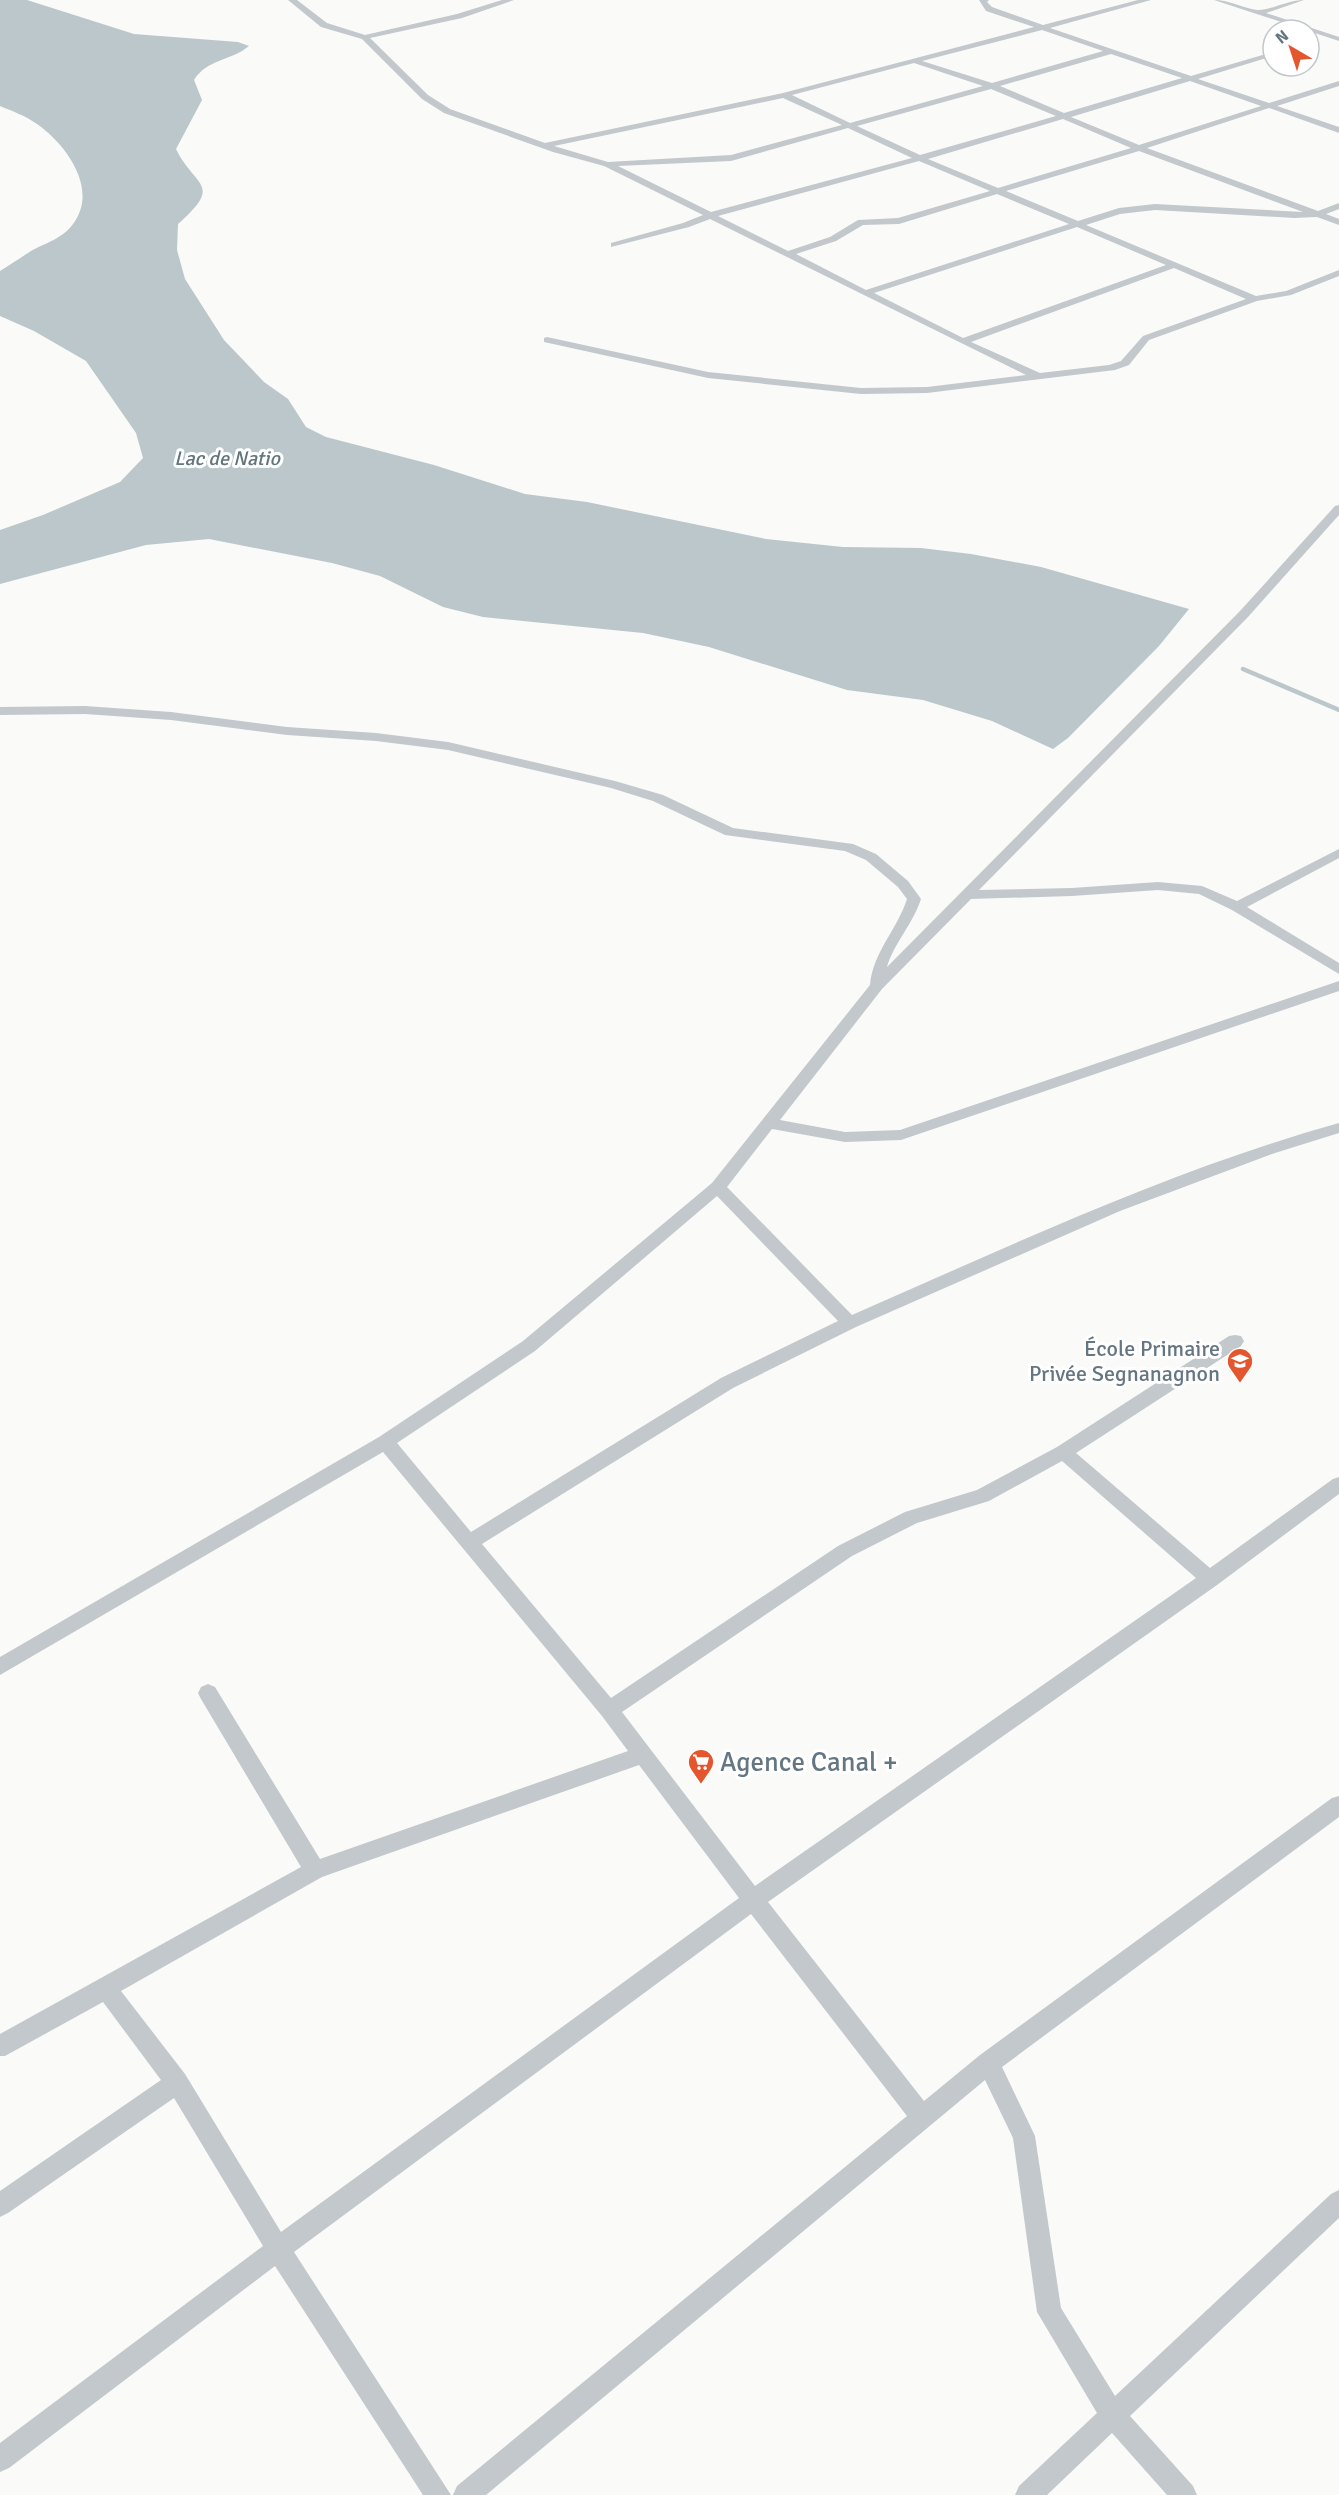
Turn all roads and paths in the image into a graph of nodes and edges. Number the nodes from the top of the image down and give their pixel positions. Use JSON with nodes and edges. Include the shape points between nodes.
{"nodes":[{"id":1,"x":292,"y":0,"type":"edge"},
{"id":2,"x":510,"y":0,"type":"edge"},
{"id":3,"x":985,"y":0,"type":"edge"},
{"id":4,"x":1147,"y":0,"type":"edge"},
{"id":5,"x":1218,"y":0,"type":"edge"},
{"id":6,"x":1300,"y":0,"type":"edge"},
{"id":7,"x":1258,"y":13,"type":"junction"},
{"id":8,"x":1041,"y":27,"type":"junction"},
{"id":9,"x":1336,"y":36,"type":"edge"},
{"id":10,"x":365,"y":37,"type":"junction"},
{"id":11,"x":1321,"y":40,"type":"edge"},
{"id":12,"x":1108,"y":52,"type":"junction"},
{"id":13,"x":1261,"y":58,"type":"edge"},
{"id":14,"x":914,"y":61,"type":"junction"},
{"id":15,"x":1189,"y":80,"type":"junction"},
{"id":16,"x":1339,"y":83,"type":"edge"},
{"id":17,"x":992,"y":86,"type":"junction"},
{"id":18,"x":784,"y":95,"type":"junction"},
{"id":19,"x":1266,"y":106,"type":"junction"},
{"id":20,"x":1064,"y":116,"type":"junction"},
{"id":21,"x":847,"y":126,"type":"junction"},
{"id":22,"x":1339,"y":130,"type":"edge"},
{"id":23,"x":544,"y":146,"type":"junction"},
{"id":24,"x":1139,"y":148,"type":"junction"},
{"id":25,"x":917,"y":157,"type":"junction"},
{"id":26,"x":607,"y":165,"type":"junction"},
{"id":27,"x":999,"y":192,"type":"junction"},
{"id":28,"x":1339,"y":206,"type":"edge"},
{"id":29,"x":1318,"y":214,"type":"junction"},
{"id":30,"x":711,"y":215,"type":"junction"},
{"id":31,"x":1339,"y":222,"type":"edge"},
{"id":32,"x":1077,"y":224,"type":"junction"},
{"id":33,"x":614,"y":245,"type":"dead end"},
{"id":34,"x":788,"y":254,"type":"junction"},
{"id":35,"x":1174,"y":265,"type":"junction"},
{"id":36,"x":1339,"y":273,"type":"edge"},
{"id":37,"x":865,"y":293,"type":"junction"},
{"id":38,"x":1255,"y":300,"type":"junction"},
{"id":39,"x":547,"y":340,"type":"dead end"},
{"id":40,"x":964,"y":341,"type":"junction"},
{"id":41,"x":1038,"y":376,"type":"junction"},
{"id":42,"x":1339,"y":508,"type":"edge"},
{"id":43,"x":0,"y":711,"type":"edge"},
{"id":44,"x":1339,"y":853,"type":"edge"},
{"id":45,"x":966,"y":895,"type":"junction"},
{"id":46,"x":1237,"y":907,"type":"junction"},
{"id":47,"x":1339,"y":969,"type":"edge"},
{"id":48,"x":877,"y":986,"type":"junction"},
{"id":49,"x":1339,"y":986,"type":"edge"},
{"id":50,"x":768,"y":1123,"type":"junction"},
{"id":51,"x":1339,"y":1128,"type":"edge"},
{"id":52,"x":718,"y":1187,"type":"junction"},
{"id":53,"x":850,"y":1323,"type":"junction"},
{"id":54,"x":1235,"y":1341,"type":"dead end"},
{"id":55,"x":384,"y":1442,"type":"junction"},
{"id":56,"x":1063,"y":1452,"type":"junction"},
{"id":57,"x":1339,"y":1484,"type":"edge"},
{"id":58,"x":469,"y":1543,"type":"junction"},
{"id":59,"x":1210,"y":1579,"type":"junction"},
{"id":60,"x":0,"y":1667,"type":"edge"},
{"id":61,"x":208,"y":1694,"type":"dead end"},
{"id":62,"x":609,"y":1710,"type":"junction"},
{"id":63,"x":643,"y":1755,"type":"junction"},
{"id":64,"x":1338,"y":1807,"type":"edge"},
{"id":65,"x":315,"y":1870,"type":"junction"},
{"id":66,"x":753,"y":1900,"type":"junction"},
{"id":67,"x":105,"y":1987,"type":"junction"},
{"id":68,"x":0,"y":2045,"type":"edge"},
{"id":69,"x":988,"y":2063,"type":"junction"},
{"id":70,"x":177,"y":2082,"type":"junction"},
{"id":71,"x":921,"y":2116,"type":"junction"},
{"id":72,"x":1339,"y":2202,"type":"edge"},
{"id":73,"x":0,"y":2205,"type":"edge"},
{"id":74,"x":278,"y":2249,"type":"junction"},
{"id":75,"x":1112,"y":2414,"type":"junction"},
{"id":76,"x":0,"y":2459,"type":"edge"},
{"id":77,"x":438,"y":2495,"type":"edge"},
{"id":78,"x":466,"y":2495,"type":"edge"},
{"id":79,"x":1028,"y":2495,"type":"edge"},
{"id":80,"x":1184,"y":2495,"type":"edge"}],
"edges":[{"from":1,"to":10,"type":"street","via":[[324,25]]},
{"from":2,"to":10,"type":"street"},
{"from":3,"to":8,"type":"street","via":[[982,1],[989,9]]},
{"from":4,"to":8,"type":"street"},
{"from":5,"to":7,"type":"street"},
{"from":6,"to":7,"type":"street"},
{"from":7,"to":9,"type":"street"},
{"from":8,"to":12,"type":"street"},
{"from":8,"to":14,"type":"street"},
{"from":9,"to":11,"type":"street"},
{"from":10,"to":23,"type":"street","via":[[425,97],[447,111]]},
{"from":12,"to":15,"type":"street"},
{"from":12,"to":17,"type":"street"},
{"from":13,"to":15,"type":"street"},
{"from":14,"to":17,"type":"street"},
{"from":14,"to":18,"type":"street"},
{"from":15,"to":19,"type":"street"},
{"from":15,"to":20,"type":"street"},
{"from":16,"to":19,"type":"street"},
{"from":17,"to":20,"type":"street"},
{"from":17,"to":21,"type":"street"},
{"from":18,"to":21,"type":"street"},
{"from":18,"to":23,"type":"street"},
{"from":19,"to":22,"type":"street"},
{"from":19,"to":24,"type":"street"},
{"from":20,"to":24,"type":"street"},
{"from":20,"to":25,"type":"street"},
{"from":21,"to":25,"type":"street"},
{"from":21,"to":26,"type":"street","via":[[730,158]]},
{"from":23,"to":26,"type":"street"},
{"from":24,"to":27,"type":"street"},
{"from":24,"to":29,"type":"street"},
{"from":25,"to":27,"type":"street"},
{"from":25,"to":30,"type":"street"},
{"from":26,"to":30,"type":"street"},
{"from":27,"to":32,"type":"street"},
{"from":27,"to":34,"type":"street","via":[[899,221],[861,222],[833,239]]},
{"from":28,"to":29,"type":"street"},
{"from":29,"to":31,"type":"street"},
{"from":29,"to":32,"type":"street","via":[[1155,207],[1119,211]]},
{"from":30,"to":33,"type":"street"},
{"from":30,"to":34,"type":"street"},
{"from":32,"to":35,"type":"street"},
{"from":32,"to":37,"type":"street"},
{"from":34,"to":37,"type":"street"},
{"from":35,"to":38,"type":"street"},
{"from":35,"to":40,"type":"street"},
{"from":36,"to":38,"type":"street"},
{"from":37,"to":40,"type":"street"},
{"from":38,"to":41,"type":"street","via":[[1146,338],[1125,363],[1111,368]]},
{"from":39,"to":41,"type":"street","via":[[708,375],[861,391],[927,390]]},
{"from":40,"to":41,"type":"street"},
{"from":42,"to":45,"type":"street","via":[[1244,614]]},
{"from":43,"to":48,"type":"street","via":[[85,710],[160,715],[448,746],[658,798],[730,832],[848,847],[871,857],[903,884],[914,899],[911,914],[882,956]]},
{"from":44,"to":46,"type":"street"},
{"from":45,"to":46,"type":"street","via":[[1158,886],[1202,890]]},
{"from":45,"to":48,"type":"street"},
{"from":46,"to":47,"type":"street"},
{"from":48,"to":50,"type":"street"},
{"from":49,"to":50,"type":"street","via":[[902,1135],[845,1137]]},
{"from":50,"to":52,"type":"street"},
{"from":51,"to":53,"type":"street","via":[[1269,1149],[1114,1207]]},
{"from":52,"to":53,"type":"street"},
{"from":52,"to":55,"type":"street","via":[[529,1346]]},
{"from":53,"to":58,"type":"street","via":[[727,1383]]},
{"from":54,"to":56,"type":"street"},
{"from":55,"to":58,"type":"street"},
{"from":55,"to":60,"type":"street"},
{"from":56,"to":59,"type":"street"},
{"from":56,"to":62,"type":"street","via":[[983,1496],[912,1517],[845,1551]]},
{"from":57,"to":59,"type":"street"},
{"from":58,"to":62,"type":"street"},
{"from":59,"to":66,"type":"street"},
{"from":61,"to":65,"type":"street"},
{"from":62,"to":63,"type":"street"},
{"from":63,"to":65,"type":"street"},
{"from":63,"to":66,"type":"street"},
{"from":64,"to":69,"type":"street"},
{"from":65,"to":67,"type":"street"},
{"from":66,"to":71,"type":"street"},
{"from":66,"to":74,"type":"street"},
{"from":67,"to":68,"type":"street"},
{"from":67,"to":70,"type":"street"},
{"from":69,"to":71,"type":"street"},
{"from":69,"to":75,"type":"street","via":[[1024,2136],[1049,2312]]},
{"from":70,"to":73,"type":"street"},
{"from":70,"to":74,"type":"street"},
{"from":71,"to":78,"type":"street"},
{"from":72,"to":75,"type":"street"},
{"from":74,"to":76,"type":"street"},
{"from":74,"to":77,"type":"street"},
{"from":75,"to":79,"type":"street"},
{"from":75,"to":80,"type":"street"}]}
